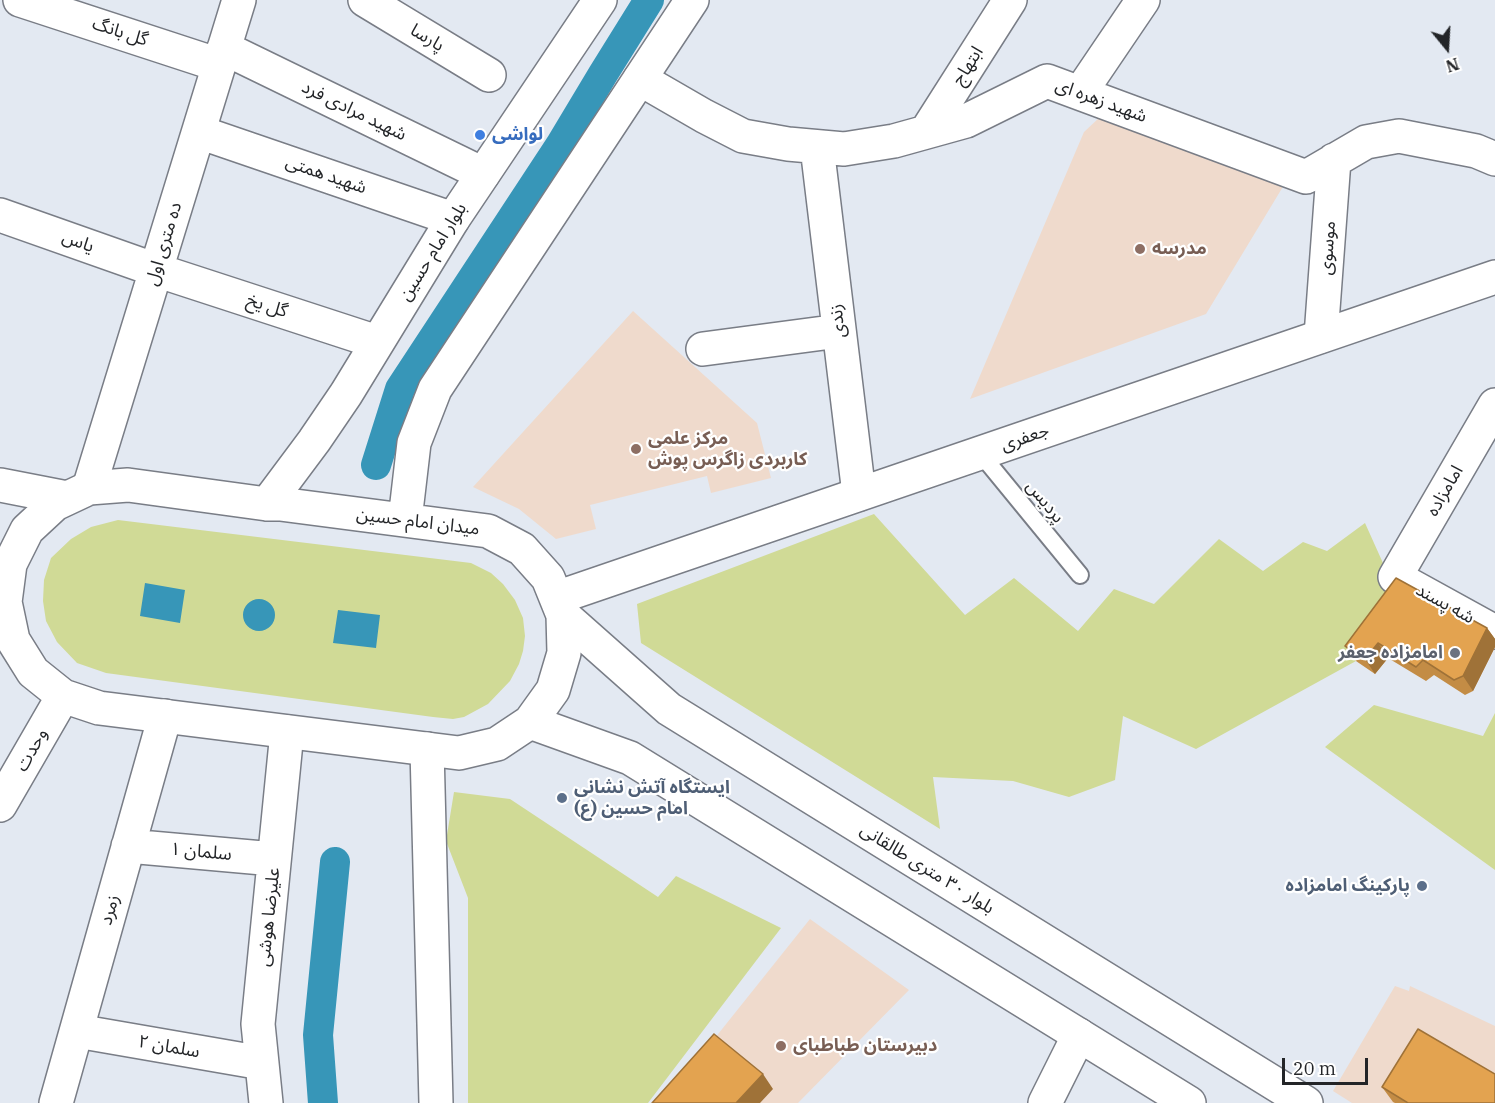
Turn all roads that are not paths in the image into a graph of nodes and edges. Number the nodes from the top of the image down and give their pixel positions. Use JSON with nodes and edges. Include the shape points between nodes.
{"nodes":[{"id":1,"x":20,"y":0,"type":"edge"},
{"id":2,"x":239,"y":0,"type":"edge"},
{"id":3,"x":365,"y":0,"type":"edge"},
{"id":4,"x":600,"y":0,"type":"edge"},
{"id":5,"x":692,"y":0,"type":"edge"},
{"id":6,"x":1010,"y":0,"type":"edge"},
{"id":7,"x":1143,"y":0,"type":"edge"},
{"id":8,"x":222,"y":56,"type":"junction"},
{"id":9,"x":489,"y":75,"type":"dead end"},
{"id":10,"x":640,"y":79,"type":"junction"},
{"id":11,"x":1080,"y":93,"type":"junction"},
{"id":12,"x":199,"y":132,"type":"junction"},
{"id":13,"x":926,"y":132,"type":"junction"},
{"id":14,"x":817,"y":147,"type":"junction"},
{"id":15,"x":1495,"y":159,"type":"edge"},
{"id":16,"x":1334,"y":160,"type":"junction"},
{"id":17,"x":483,"y":174,"type":"junction"},
{"id":18,"x":0,"y":215,"type":"edge"},
{"id":19,"x":453,"y":219,"type":"junction"},
{"id":20,"x":156,"y":270,"type":"junction"},
{"id":21,"x":1495,"y":277,"type":"edge"},
{"id":22,"x":839,"y":331,"type":"junction"},
{"id":23,"x":1321,"y":336,"type":"junction"},
{"id":24,"x":377,"y":342,"type":"junction"},
{"id":25,"x":703,"y":349,"type":"dead end"},
{"id":26,"x":1495,"y":405,"type":"edge"},
{"id":27,"x":980,"y":453,"type":"junction"},
{"id":28,"x":0,"y":485,"type":"edge"},
{"id":29,"x":78,"y":493,"type":"junction"},
{"id":30,"x":859,"y":495,"type":"junction"},
{"id":31,"x":267,"y":504,"type":"junction"},
{"id":32,"x":405,"y":520,"type":"junction"},
{"id":33,"x":1080,"y":575,"type":"dead end"},
{"id":34,"x":1395,"y":577,"type":"joint"},
{"id":35,"x":559,"y":606,"type":"junction"},
{"id":36,"x":4,"y":610,"type":"edge"},
{"id":37,"x":1495,"y":632,"type":"edge"},
{"id":38,"x":63,"y":696,"type":"junction"},
{"id":39,"x":165,"y":716,"type":"junction"},
{"id":40,"x":530,"y":722,"type":"junction"},
{"id":41,"x":287,"y":732,"type":"junction"},
{"id":42,"x":428,"y":749,"type":"junction"},
{"id":43,"x":3,"y":794,"type":"edge"},
{"id":44,"x":128,"y":846,"type":"junction"},
{"id":45,"x":274,"y":859,"type":"junction"},
{"id":46,"x":77,"y":1030,"type":"junction"},
{"id":47,"x":1079,"y":1035,"type":"junction"},
{"id":48,"x":262,"y":1063,"type":"junction"},
{"id":49,"x":57,"y":1103,"type":"edge"},
{"id":50,"x":266,"y":1103,"type":"edge"},
{"id":51,"x":436,"y":1103,"type":"edge"},
{"id":52,"x":1045,"y":1103,"type":"edge"},
{"id":53,"x":1189,"y":1103,"type":"edge"},
{"id":54,"x":1306,"y":1103,"type":"edge"}],
"edges":[{"from":1,"to":8,"type":"street","name":"گل بانگ"},
{"from":2,"to":8,"type":"street","name":"ده متری اول"},
{"from":3,"to":9,"type":"street","name":"پارسا"},
{"from":4,"to":17,"type":"street","name":"بلوار امام حسین"},
{"from":5,"to":10,"type":"street"},
{"from":6,"to":13,"type":"street","name":"ابتهاج"},
{"from":7,"to":11,"type":"street"},
{"from":8,"to":12,"type":"street","name":"ده متری اول"},
{"from":8,"to":17,"type":"street","name":"شهید مرادی فرد"},
{"from":10,"to":14,"type":"street","name":"شهید زهره ای","via":[[743,136]]},
{"from":10,"to":32,"type":"street","via":[[435,389],[414,443]]},
{"from":11,"to":13,"type":"street","name":"شهید زهره ای","via":[[1047,81],[966,121]]},
{"from":11,"to":16,"type":"street","name":"شهید زهره ای","via":[[1306,177]]},
{"from":12,"to":19,"type":"street","name":"شهید همتی"},
{"from":12,"to":20,"type":"street","name":"ده متری اول"},
{"from":13,"to":14,"type":"street","name":"شهید زهره ای","via":[[844,149]]},
{"from":14,"to":22,"type":"street","name":"زندی"},
{"from":15,"to":16,"type":"street","name":"شهید زهره ای","via":[[1476,151],[1399,136],[1366,142]]},
{"from":16,"to":23,"type":"street","name":"موسوی"},
{"from":17,"to":19,"type":"street","name":"بلوار امام حسین"},
{"from":18,"to":20,"type":"street","name":"یاس"},
{"from":19,"to":24,"type":"street","name":"بلوار امام حسین"},
{"from":20,"to":24,"type":"street","name":"گل یخ"},
{"from":20,"to":29,"type":"street","name":"ده متری اول"},
{"from":21,"to":23,"type":"street","name":"جعفری"},
{"from":22,"to":25,"type":"street"},
{"from":22,"to":30,"type":"street","name":"زندی"},
{"from":23,"to":27,"type":"street","name":"جعفری"},
{"from":24,"to":31,"type":"street","name":"بلوار امام حسین","via":[[346,394]]},
{"from":26,"to":34,"type":"street","name":"امامزاده"},
{"from":27,"to":30,"type":"street","name":"جعفری"},
{"from":27,"to":33,"type":"lane","name":"پردیس"},
{"from":28,"to":29,"type":"street"},
{"from":29,"to":31,"type":"street","name":"میدان امام حسین","via":[[128,485]]},
{"from":29,"to":36,"type":"street","name":"میدان امام حسین","via":[[55,504],[27,531],[10,564]]},
{"from":30,"to":35,"type":"street","name":"جعفری"},
{"from":31,"to":32,"type":"street","name":"میدان امام حسین"},
{"from":32,"to":35,"type":"street","name":"میدان امام حسین","via":[[488,531],[522,549],[548,578]]},
{"from":34,"to":37,"type":"street","name":"شه پسند"},
{"from":35,"to":40,"type":"street","name":"میدان امام حسین","via":[[564,653],[553,690]]},
{"from":35,"to":54,"type":"street","name":"بلوار ۳۰ متری طالقانی","via":[[669,709]]},
{"from":36,"to":38,"type":"street","name":"میدان امام حسین","via":[[13,640],[33,672]]},
{"from":38,"to":39,"type":"street","name":"میدان امام حسین","via":[[99,708]]},
{"from":38,"to":43,"type":"street","name":"وحدت"},
{"from":39,"to":41,"type":"street","name":"میدان امام حسین"},
{"from":39,"to":44,"type":"street","name":"زمرد"},
{"from":40,"to":42,"type":"street","name":"میدان امام حسین","via":[[497,744],[459,753]]},
{"from":40,"to":47,"type":"street","via":[[630,758]]},
{"from":41,"to":42,"type":"street","name":"میدان امام حسین"},
{"from":41,"to":45,"type":"street","name":"علیرضا هوشی"},
{"from":42,"to":51,"type":"street"},
{"from":44,"to":45,"type":"street","name":"سلمان ۱"},
{"from":44,"to":46,"type":"street","name":"زمرد"},
{"from":45,"to":48,"type":"street","name":"علیرضا هوشی","via":[[258,1024]]},
{"from":46,"to":48,"type":"street","name":"سلمان ۲"},
{"from":46,"to":49,"type":"street","name":"زمرد"},
{"from":47,"to":52,"type":"street"},
{"from":47,"to":53,"type":"street"},
{"from":48,"to":50,"type":"street","name":"علیرضا هوشی"}]}
